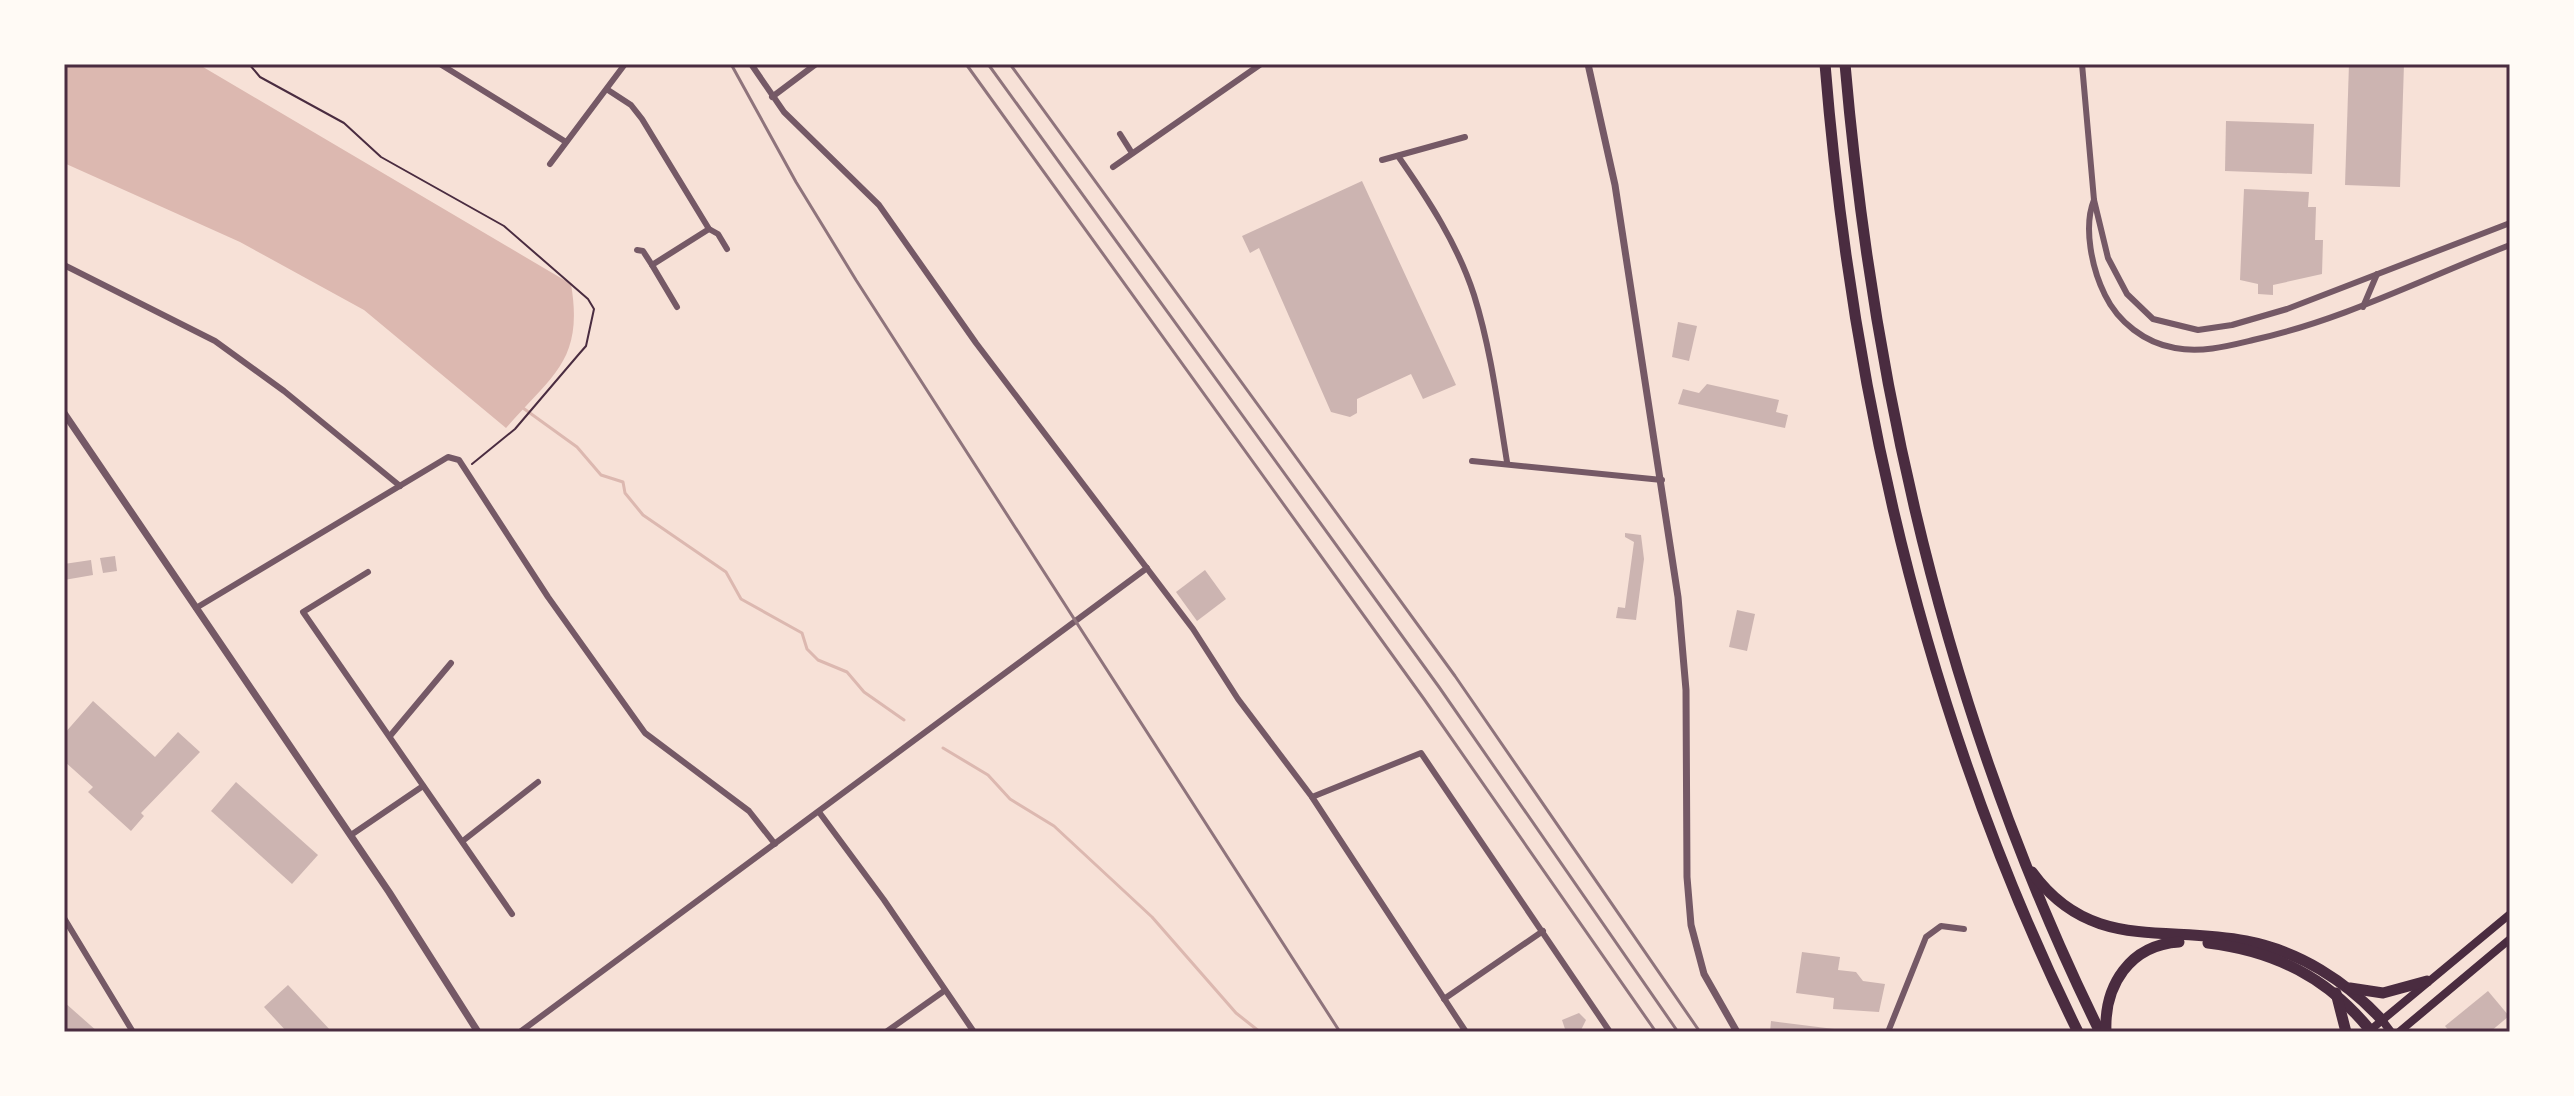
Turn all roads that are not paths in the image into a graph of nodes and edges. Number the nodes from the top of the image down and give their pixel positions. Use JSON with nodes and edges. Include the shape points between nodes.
{"nodes":[{"id":1,"x":440,"y":64,"type":"edge"},
{"id":2,"x":625,"y":64,"type":"edge"},
{"id":3,"x":751,"y":64,"type":"edge"},
{"id":4,"x":816,"y":64,"type":"edge"},
{"id":5,"x":1261,"y":64,"type":"edge"},
{"id":6,"x":1588,"y":64,"type":"edge"},
{"id":7,"x":1825,"y":64,"type":"edge"},
{"id":8,"x":1845,"y":64,"type":"edge"},
{"id":9,"x":2082,"y":64,"type":"edge"},
{"id":10,"x":608,"y":90,"type":"junction"},
{"id":11,"x":772,"y":97,"type":"junction"},
{"id":12,"x":1120,"y":134,"type":"dead end"},
{"id":13,"x":1465,"y":137,"type":"dead end"},
{"id":14,"x":566,"y":142,"type":"junction"},
{"id":15,"x":1132,"y":153,"type":"junction"},
{"id":16,"x":1398,"y":156,"type":"junction"},
{"id":17,"x":1382,"y":160,"type":"dead end"},
{"id":18,"x":550,"y":164,"type":"dead end"},
{"id":19,"x":1113,"y":167,"type":"dead end"},
{"id":20,"x":2094,"y":200,"type":"junction"},
{"id":21,"x":2510,"y":223,"type":"edge"},
{"id":22,"x":709,"y":229,"type":"junction"},
{"id":23,"x":2510,"y":245,"type":"edge"},
{"id":24,"x":727,"y":249,"type":"dead end"},
{"id":25,"x":637,"y":250,"type":"dead end"},
{"id":26,"x":652,"y":265,"type":"junction"},
{"id":27,"x":67,"y":266,"type":"edge"},
{"id":28,"x":2377,"y":274,"type":"junction"},
{"id":29,"x":64,"y":275,"type":"edge"},
{"id":30,"x":677,"y":307,"type":"dead end"},
{"id":31,"x":2363,"y":307,"type":"junction"},
{"id":32,"x":64,"y":413,"type":"edge"},
{"id":33,"x":1472,"y":461,"type":"dead end"},
{"id":34,"x":1507,"y":462,"type":"junction"},
{"id":35,"x":1662,"y":480,"type":"junction"},
{"id":36,"x":400,"y":486,"type":"junction"},
{"id":37,"x":1147,"y":568,"type":"junction"},
{"id":38,"x":368,"y":572,"type":"dead end"},
{"id":39,"x":196,"y":608,"type":"junction"},
{"id":40,"x":451,"y":663,"type":"dead end"},
{"id":41,"x":390,"y":736,"type":"junction"},
{"id":42,"x":538,"y":782,"type":"dead end"},
{"id":43,"x":423,"y":786,"type":"junction"},
{"id":44,"x":1312,"y":797,"type":"junction"},
{"id":45,"x":819,"y":812,"type":"junction"},
{"id":46,"x":351,"y":835,"type":"junction"},
{"id":47,"x":464,"y":840,"type":"junction"},
{"id":48,"x":2016,"y":842,"type":"junction"},
{"id":49,"x":775,"y":844,"type":"junction"},
{"id":50,"x":512,"y":914,"type":"dead end"},
{"id":51,"x":2510,"y":914,"type":"edge"},
{"id":52,"x":64,"y":918,"type":"edge"},
{"id":53,"x":1964,"y":929,"type":"dead end"},
{"id":54,"x":1543,"y":931,"type":"junction"},
{"id":55,"x":2510,"y":939,"type":"edge"},
{"id":56,"x":2427,"y":981,"type":"junction"},
{"id":57,"x":2350,"y":988,"type":"junction"},
{"id":58,"x":944,"y":991,"type":"junction"},
{"id":59,"x":2336,"y":993,"type":"junction"},
{"id":60,"x":1444,"y":999,"type":"junction"},
{"id":61,"x":2382,"y":1020,"type":"junction"},
{"id":62,"x":2370,"y":1031,"type":"edge"},
{"id":63,"x":133,"y":1032,"type":"edge"},
{"id":64,"x":478,"y":1032,"type":"edge"},
{"id":65,"x":520,"y":1032,"type":"edge"},
{"id":66,"x":886,"y":1032,"type":"edge"},
{"id":67,"x":974,"y":1032,"type":"edge"},
{"id":68,"x":1466,"y":1032,"type":"edge"},
{"id":69,"x":1610,"y":1032,"type":"edge"},
{"id":70,"x":1737,"y":1032,"type":"edge"},
{"id":71,"x":1888,"y":1032,"type":"edge"},
{"id":72,"x":2078,"y":1032,"type":"edge"},
{"id":73,"x":2100,"y":1032,"type":"edge"},
{"id":74,"x":2106,"y":1032,"type":"edge"},
{"id":75,"x":2346,"y":1032,"type":"edge"},
{"id":76,"x":2391,"y":1032,"type":"edge"},
{"id":77,"x":2399,"y":1032,"type":"edge"}],
"edges":[{"from":1,"to":14,"type":"street"},
{"from":2,"to":10,"type":"street"},
{"from":3,"to":11,"type":"street"},
{"from":4,"to":11,"type":"street"},
{"from":5,"to":15,"type":"street"},
{"from":6,"to":35,"type":"street","via":[[1615,185]]},
{"from":7,"to":72,"type":"highway","via":[[1856,323],[1904,559],[1979,800]]},
{"from":8,"to":48,"type":"highway","via":[[1870,278],[1908,487],[1951,655]]},
{"from":9,"to":20,"type":"street"},
{"from":10,"to":14,"type":"street"},
{"from":10,"to":22,"type":"street","via":[[642,119]]},
{"from":11,"to":37,"type":"street","via":[[879,205]]},
{"from":12,"to":15,"type":"street"},
{"from":13,"to":16,"type":"street"},
{"from":14,"to":18,"type":"street"},
{"from":15,"to":19,"type":"street"},
{"from":16,"to":17,"type":"street"},
{"from":16,"to":34,"type":"street","via":[[1433,208],[1473,291]]},
{"from":20,"to":28,"type":"street","via":[[2118,281],[2142,313],[2175,327],[2232,325]]},
{"from":20,"to":31,"type":"street","via":[[2089,212],[2092,249],[2102,290],[2126,323],[2157,343],[2210,349]]},
{"from":21,"to":28,"type":"street"},
{"from":22,"to":24,"type":"street"},
{"from":22,"to":26,"type":"street"},
{"from":23,"to":31,"type":"street"},
{"from":25,"to":26,"type":"street"},
{"from":26,"to":30,"type":"street"},
{"from":27,"to":29,"type":"street"},
{"from":27,"to":36,"type":"street","via":[[215,341]]},
{"from":28,"to":31,"type":"street"},
{"from":32,"to":39,"type":"street"},
{"from":33,"to":34,"type":"street"},
{"from":34,"to":35,"type":"street"},
{"from":35,"to":70,"type":"street","via":[[1684,655],[1690,920],[1704,974]]},
{"from":36,"to":39,"type":"street"},
{"from":36,"to":49,"type":"street","via":[[448,457],[459,460],[645,733],[749,811]]},
{"from":37,"to":44,"type":"street"},
{"from":37,"to":45,"type":"street"},
{"from":38,"to":41,"type":"street","via":[[303,612]]},
{"from":39,"to":46,"type":"street"},
{"from":40,"to":41,"type":"street"},
{"from":41,"to":43,"type":"street"},
{"from":42,"to":47,"type":"street"},
{"from":43,"to":46,"type":"street"},
{"from":43,"to":47,"type":"street"},
{"from":44,"to":54,"type":"street","via":[[1421,753]]},
{"from":44,"to":60,"type":"street"},
{"from":45,"to":49,"type":"street"},
{"from":45,"to":58,"type":"street"},
{"from":46,"to":64,"type":"street"},
{"from":47,"to":50,"type":"street"},
{"from":48,"to":57,"type":"highway","via":[[2051,893],[2092,922],[2149,935],[2250,941],[2307,962]]},
{"from":48,"to":73,"type":"highway"},
{"from":49,"to":65,"type":"street"},
{"from":51,"to":56,"type":"main road"},
{"from":52,"to":63,"type":"street"},
{"from":53,"to":71,"type":"street","via":[[1941,926],[1926,937]]},
{"from":54,"to":60,"type":"street"},
{"from":54,"to":69,"type":"street"},
{"from":55,"to":77,"type":"main road"},
{"from":56,"to":57,"type":"highway","via":[[2383,993]]},
{"from":56,"to":61,"type":"main road"},
{"from":57,"to":61,"type":"highway"},
{"from":58,"to":66,"type":"street"},
{"from":58,"to":67,"type":"street"},
{"from":59,"to":62,"type":"highway"},
{"from":59,"to":74,"type":"highway","via":[[2287,962],[2248,950],[2192,941],[2165,943],[2141,953],[2122,970],[2109,999]]},
{"from":59,"to":75,"type":"highway"},
{"from":60,"to":68,"type":"street"},
{"from":61,"to":62,"type":"main road"},
{"from":61,"to":76,"type":"main road"}]}
